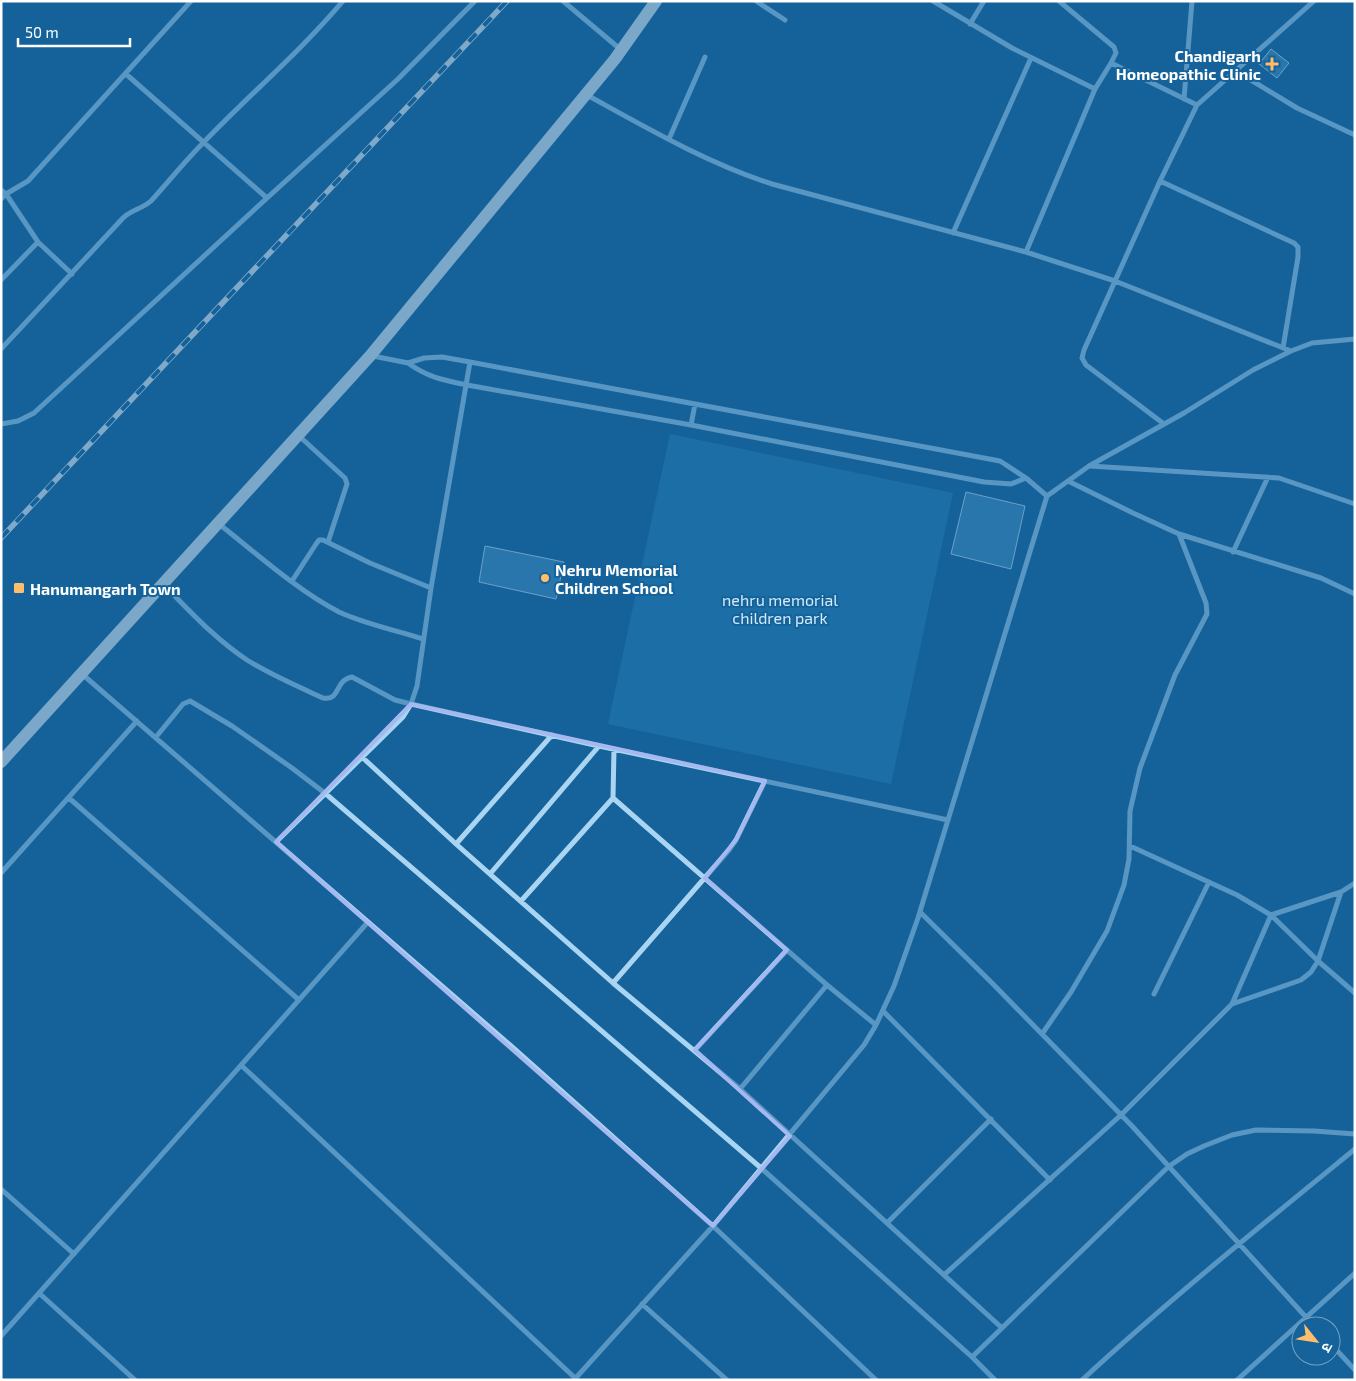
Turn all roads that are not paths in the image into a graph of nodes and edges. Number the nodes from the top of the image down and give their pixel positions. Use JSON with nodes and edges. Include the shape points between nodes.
{"nodes":[{"id":1,"x":191,"y":1,"type":"edge"},
{"id":2,"x":343,"y":1,"type":"edge"},
{"id":3,"x":475,"y":1,"type":"edge"},
{"id":4,"x":563,"y":1,"type":"edge"},
{"id":5,"x":656,"y":1,"type":"edge"},
{"id":6,"x":756,"y":1,"type":"edge"},
{"id":7,"x":933,"y":1,"type":"edge"},
{"id":8,"x":984,"y":1,"type":"edge"},
{"id":9,"x":1059,"y":1,"type":"edge"},
{"id":10,"x":1192,"y":1,"type":"edge"},
{"id":11,"x":1314,"y":1,"type":"edge"},
{"id":12,"x":786,"y":20,"type":"dead end"},
{"id":13,"x":970,"y":24,"type":"junction"},
{"id":14,"x":622,"y":50,"type":"junction"},
{"id":15,"x":705,"y":57,"type":"dead end"},
{"id":16,"x":1031,"y":58,"type":"junction"},
{"id":17,"x":1111,"y":63,"type":"junction"},
{"id":18,"x":1236,"y":71,"type":"junction"},
{"id":19,"x":126,"y":74,"type":"junction"},
{"id":20,"x":1095,"y":89,"type":"junction"},
{"id":21,"x":586,"y":94,"type":"junction"},
{"id":22,"x":1184,"y":99,"type":"junction"},
{"id":23,"x":1197,"y":105,"type":"junction"},
{"id":24,"x":1355,"y":135,"type":"edge"},
{"id":25,"x":669,"y":139,"type":"junction"},
{"id":26,"x":203,"y":142,"type":"junction"},
{"id":27,"x":1160,"y":181,"type":"junction"},
{"id":28,"x":4,"y":192,"type":"edge"},
{"id":29,"x":267,"y":198,"type":"junction"},
{"id":30,"x":1,"y":199,"type":"edge"},
{"id":31,"x":953,"y":233,"type":"junction"},
{"id":32,"x":38,"y":242,"type":"junction"},
{"id":33,"x":1026,"y":252,"type":"junction"},
{"id":34,"x":72,"y":274,"type":"junction"},
{"id":35,"x":1,"y":280,"type":"edge"},
{"id":36,"x":1115,"y":282,"type":"junction"},
{"id":37,"x":1355,"y":339,"type":"edge"},
{"id":38,"x":1283,"y":348,"type":"junction"},
{"id":39,"x":1,"y":349,"type":"edge"},
{"id":40,"x":1291,"y":351,"type":"junction"},
{"id":41,"x":370,"y":356,"type":"junction"},
{"id":42,"x":408,"y":362,"type":"junction"},
{"id":43,"x":470,"y":362,"type":"junction"},
{"id":44,"x":466,"y":385,"type":"junction"},
{"id":45,"x":695,"y":404,"type":"junction"},
{"id":46,"x":1,"y":424,"type":"edge"},
{"id":47,"x":1164,"y":424,"type":"junction"},
{"id":48,"x":691,"y":425,"type":"junction"},
{"id":49,"x":298,"y":435,"type":"junction"},
{"id":50,"x":1089,"y":466,"type":"junction"},
{"id":51,"x":1268,"y":477,"type":"junction"},
{"id":52,"x":1026,"y":478,"type":"junction"},
{"id":53,"x":1068,"y":481,"type":"junction"},
{"id":54,"x":1047,"y":496,"type":"junction"},
{"id":55,"x":1355,"y":504,"type":"edge"},
{"id":56,"x":218,"y":523,"type":"junction"},
{"id":57,"x":1179,"y":534,"type":"junction"},
{"id":58,"x":328,"y":542,"type":"junction"},
{"id":59,"x":1233,"y":552,"type":"junction"},
{"id":60,"x":292,"y":581,"type":"junction"},
{"id":61,"x":163,"y":584,"type":"junction"},
{"id":62,"x":431,"y":588,"type":"junction"},
{"id":63,"x":1355,"y":594,"type":"edge"},
{"id":64,"x":423,"y":639,"type":"junction"},
{"id":65,"x":82,"y":673,"type":"junction"},
{"id":66,"x":411,"y":704,"type":"junction"},
{"id":67,"x":137,"y":722,"type":"junction"},
{"id":68,"x":552,"y":736,"type":"junction"},
{"id":69,"x":156,"y":737,"type":"junction"},
{"id":70,"x":600,"y":746,"type":"junction"},
{"id":71,"x":614,"y":749,"type":"junction"},
{"id":72,"x":362,"y":757,"type":"junction"},
{"id":73,"x":1,"y":762,"type":"edge"},
{"id":74,"x":765,"y":780,"type":"junction"},
{"id":75,"x":326,"y":794,"type":"junction"},
{"id":76,"x":69,"y":798,"type":"junction"},
{"id":77,"x":613,"y":798,"type":"junction"},
{"id":78,"x":948,"y":820,"type":"junction"},
{"id":79,"x":276,"y":842,"type":"junction"},
{"id":80,"x":456,"y":844,"type":"junction"},
{"id":81,"x":1130,"y":846,"type":"junction"},
{"id":82,"x":1,"y":873,"type":"edge"},
{"id":83,"x":490,"y":874,"type":"junction"},
{"id":84,"x":705,"y":878,"type":"junction"},
{"id":85,"x":1209,"y":882,"type":"junction"},
{"id":86,"x":1355,"y":883,"type":"edge"},
{"id":87,"x":1341,"y":892,"type":"junction"},
{"id":88,"x":521,"y":901,"type":"junction"},
{"id":89,"x":920,"y":912,"type":"junction"},
{"id":90,"x":1272,"y":915,"type":"junction"},
{"id":91,"x":368,"y":922,"type":"junction"},
{"id":92,"x":787,"y":950,"type":"junction"},
{"id":93,"x":1318,"y":961,"type":"junction"},
{"id":94,"x":613,"y":983,"type":"junction"},
{"id":95,"x":827,"y":985,"type":"junction"},
{"id":96,"x":1355,"y":993,"type":"edge"},
{"id":97,"x":1154,"y":994,"type":"dead end"},
{"id":98,"x":299,"y":1000,"type":"junction"},
{"id":99,"x":1232,"y":1004,"type":"junction"},
{"id":100,"x":883,"y":1011,"type":"junction"},
{"id":101,"x":876,"y":1025,"type":"junction"},
{"id":102,"x":1042,"y":1034,"type":"junction"},
{"id":103,"x":695,"y":1050,"type":"junction"},
{"id":104,"x":242,"y":1066,"type":"junction"},
{"id":105,"x":740,"y":1090,"type":"junction"},
{"id":106,"x":1121,"y":1115,"type":"junction"},
{"id":107,"x":991,"y":1118,"type":"junction"},
{"id":108,"x":1355,"y":1134,"type":"edge"},
{"id":109,"x":790,"y":1136,"type":"junction"},
{"id":110,"x":1355,"y":1149,"type":"edge"},
{"id":111,"x":1168,"y":1167,"type":"junction"},
{"id":112,"x":761,"y":1168,"type":"junction"},
{"id":113,"x":1050,"y":1180,"type":"junction"},
{"id":114,"x":1,"y":1189,"type":"edge"},
{"id":115,"x":887,"y":1222,"type":"junction"},
{"id":116,"x":713,"y":1226,"type":"junction"},
{"id":117,"x":1238,"y":1244,"type":"junction"},
{"id":118,"x":74,"y":1254,"type":"junction"},
{"id":119,"x":1355,"y":1273,"type":"edge"},
{"id":120,"x":944,"y":1275,"type":"junction"},
{"id":121,"x":39,"y":1293,"type":"junction"},
{"id":122,"x":642,"y":1304,"type":"junction"},
{"id":123,"x":1304,"y":1316,"type":"edge"},
{"id":124,"x":1308,"y":1316,"type":"edge"},
{"id":125,"x":1002,"y":1328,"type":"junction"},
{"id":126,"x":1291,"y":1331,"type":"edge"},
{"id":127,"x":1,"y":1336,"type":"edge"},
{"id":128,"x":1341,"y":1355,"type":"edge"},
{"id":129,"x":972,"y":1357,"type":"junction"},
{"id":130,"x":1355,"y":1370,"type":"edge"},
{"id":131,"x":575,"y":1379,"type":"edge"},
{"id":132,"x":135,"y":1380,"type":"edge"},
{"id":133,"x":727,"y":1380,"type":"edge"},
{"id":134,"x":876,"y":1380,"type":"edge"},
{"id":135,"x":995,"y":1380,"type":"edge"},
{"id":136,"x":1082,"y":1380,"type":"edge"},
{"id":137,"x":1237,"y":1380,"type":"edge"}],
"edges":[{"from":1,"to":19,"type":"street"},
{"from":2,"to":26,"type":"street","via":[[322,27]]},
{"from":3,"to":29,"type":"street","via":[[398,79]]},
{"from":4,"to":14,"type":"street"},
{"from":5,"to":14,"type":"main road"},
{"from":6,"to":12,"type":"street"},
{"from":7,"to":13,"type":"street"},
{"from":8,"to":13,"type":"street"},
{"from":9,"to":17,"type":"street","via":[[1114,47],[1116,53]]},
{"from":10,"to":22,"type":"street"},
{"from":11,"to":18,"type":"street"},
{"from":13,"to":16,"type":"street"},
{"from":14,"to":21,"type":"main road"},
{"from":15,"to":25,"type":"street"},
{"from":16,"to":20,"type":"street"},
{"from":16,"to":31,"type":"street"},
{"from":17,"to":20,"type":"street"},
{"from":17,"to":22,"type":"street"},
{"from":18,"to":23,"type":"street"},
{"from":18,"to":24,"type":"street","via":[[1297,108]]},
{"from":19,"to":26,"type":"street"},
{"from":19,"to":28,"type":"street","via":[[28,181]]},
{"from":20,"to":33,"type":"street"},
{"from":21,"to":25,"type":"street"},
{"from":21,"to":41,"type":"main road"},
{"from":22,"to":23,"type":"street"},
{"from":23,"to":27,"type":"street"},
{"from":25,"to":31,"type":"street","via":[[737,173]]},
{"from":26,"to":29,"type":"street"},
{"from":26,"to":34,"type":"street","via":[[151,201],[128,214]]},
{"from":27,"to":36,"type":"street"},
{"from":27,"to":38,"type":"street","via":[[1298,246]]},
{"from":28,"to":30,"type":"street"},
{"from":28,"to":32,"type":"street"},
{"from":29,"to":46,"type":"street","via":[[34,413],[18,421]]},
{"from":31,"to":33,"type":"street"},
{"from":32,"to":34,"type":"street"},
{"from":32,"to":35,"type":"street"},
{"from":33,"to":36,"type":"street"},
{"from":34,"to":39,"type":"street"},
{"from":36,"to":38,"type":"street"},
{"from":36,"to":47,"type":"street","via":[[1082,358],[1086,365]]},
{"from":37,"to":40,"type":"street","via":[[1312,343]]},
{"from":38,"to":40,"type":"street"},
{"from":40,"to":47,"type":"street"},
{"from":41,"to":42,"type":"street"},
{"from":41,"to":49,"type":"main road"},
{"from":42,"to":43,"type":"street","via":[[424,358]]},
{"from":42,"to":44,"type":"street","via":[[421,372]]},
{"from":43,"to":44,"type":"street"},
{"from":43,"to":45,"type":"street"},
{"from":44,"to":48,"type":"street"},
{"from":44,"to":62,"type":"street"},
{"from":45,"to":48,"type":"street"},
{"from":45,"to":52,"type":"street","via":[[1000,461]]},
{"from":47,"to":50,"type":"street"},
{"from":48,"to":52,"type":"street","via":[[1000,485]]},
{"from":49,"to":56,"type":"main road"},
{"from":49,"to":58,"type":"street","via":[[345,478],[347,484]]},
{"from":50,"to":51,"type":"street"},
{"from":50,"to":53,"type":"street"},
{"from":51,"to":55,"type":"street"},
{"from":51,"to":59,"type":"street"},
{"from":52,"to":54,"type":"street"},
{"from":53,"to":54,"type":"street"},
{"from":53,"to":57,"type":"street"},
{"from":54,"to":78,"type":"street"},
{"from":56,"to":60,"type":"street"},
{"from":56,"to":61,"type":"main road"},
{"from":57,"to":59,"type":"street"},
{"from":57,"to":81,"type":"street","via":[[1206,603],[1207,614],[1175,675],[1140,768],[1130,811]]},
{"from":58,"to":60,"type":"street","via":[[319,540]]},
{"from":58,"to":62,"type":"street"},
{"from":59,"to":63,"type":"street","via":[[1321,578]]},
{"from":60,"to":64,"type":"street","via":[[340,612]]},
{"from":61,"to":65,"type":"main road"},
{"from":61,"to":66,"type":"street","via":[[212,634],[274,676],[330,699],[345,678],[352,677],[395,700]]},
{"from":62,"to":64,"type":"street"},
{"from":64,"to":66,"type":"street","via":[[417,686]]},
{"from":65,"to":67,"type":"street"},
{"from":65,"to":73,"type":"main road"},
{"from":66,"to":68,"type":"street"},
{"from":66,"to":72,"type":"street","via":[[403,717]]},
{"from":67,"to":69,"type":"street"},
{"from":67,"to":76,"type":"street"},
{"from":68,"to":70,"type":"street"},
{"from":68,"to":80,"type":"street"},
{"from":69,"to":75,"type":"street","via":[[183,704],[190,701],[232,726]]},
{"from":69,"to":79,"type":"street"},
{"from":70,"to":71,"type":"street"},
{"from":70,"to":83,"type":"street"},
{"from":71,"to":74,"type":"street"},
{"from":71,"to":77,"type":"street"},
{"from":72,"to":75,"type":"street"},
{"from":72,"to":80,"type":"street"},
{"from":74,"to":78,"type":"street"},
{"from":74,"to":84,"type":"street","via":[[736,840]]},
{"from":75,"to":79,"type":"street"},
{"from":75,"to":112,"type":"street"},
{"from":76,"to":82,"type":"street"},
{"from":76,"to":98,"type":"street"},
{"from":77,"to":84,"type":"street"},
{"from":77,"to":88,"type":"street"},
{"from":78,"to":89,"type":"street"},
{"from":79,"to":91,"type":"street"},
{"from":80,"to":83,"type":"street"},
{"from":81,"to":85,"type":"street"},
{"from":81,"to":102,"type":"street","via":[[1124,885],[1107,931]]},
{"from":83,"to":88,"type":"street"},
{"from":84,"to":92,"type":"street"},
{"from":84,"to":94,"type":"street"},
{"from":85,"to":90,"type":"street"},
{"from":85,"to":97,"type":"street"},
{"from":86,"to":87,"type":"street"},
{"from":87,"to":90,"type":"street"},
{"from":87,"to":93,"type":"street"},
{"from":88,"to":94,"type":"street"},
{"from":89,"to":100,"type":"street"},
{"from":89,"to":102,"type":"street"},
{"from":90,"to":93,"type":"street"},
{"from":90,"to":99,"type":"street"},
{"from":91,"to":98,"type":"street"},
{"from":91,"to":116,"type":"street"},
{"from":92,"to":95,"type":"street"},
{"from":92,"to":103,"type":"street"},
{"from":93,"to":96,"type":"street"},
{"from":93,"to":99,"type":"street","via":[[1312,972],[1301,980]]},
{"from":94,"to":103,"type":"street"},
{"from":95,"to":101,"type":"street"},
{"from":95,"to":105,"type":"street"},
{"from":98,"to":104,"type":"street"},
{"from":99,"to":106,"type":"street"},
{"from":100,"to":101,"type":"street"},
{"from":100,"to":107,"type":"street"},
{"from":101,"to":109,"type":"street","via":[[864,1045]]},
{"from":102,"to":106,"type":"street"},
{"from":103,"to":105,"type":"street"},
{"from":104,"to":118,"type":"street"},
{"from":104,"to":131,"type":"street"},
{"from":105,"to":109,"type":"street"},
{"from":106,"to":111,"type":"street"},
{"from":106,"to":113,"type":"street"},
{"from":107,"to":113,"type":"street"},
{"from":107,"to":115,"type":"street"},
{"from":108,"to":111,"type":"street","via":[[1256,1130],[1204,1146]]},
{"from":109,"to":112,"type":"street"},
{"from":109,"to":115,"type":"street"},
{"from":110,"to":117,"type":"street"},
{"from":111,"to":117,"type":"street"},
{"from":111,"to":125,"type":"street"},
{"from":112,"to":116,"type":"street"},
{"from":112,"to":129,"type":"street"},
{"from":113,"to":120,"type":"street"},
{"from":114,"to":118,"type":"street"},
{"from":115,"to":120,"type":"street"},
{"from":116,"to":122,"type":"street"},
{"from":116,"to":134,"type":"street"},
{"from":117,"to":123,"type":"street"},
{"from":117,"to":136,"type":"street"},
{"from":118,"to":121,"type":"street"},
{"from":119,"to":124,"type":"street"},
{"from":120,"to":125,"type":"street"},
{"from":121,"to":127,"type":"street"},
{"from":121,"to":132,"type":"street"},
{"from":122,"to":131,"type":"street"},
{"from":122,"to":133,"type":"street"},
{"from":125,"to":129,"type":"street"},
{"from":126,"to":137,"type":"street"},
{"from":128,"to":130,"type":"street"},
{"from":129,"to":135,"type":"street"}]}
